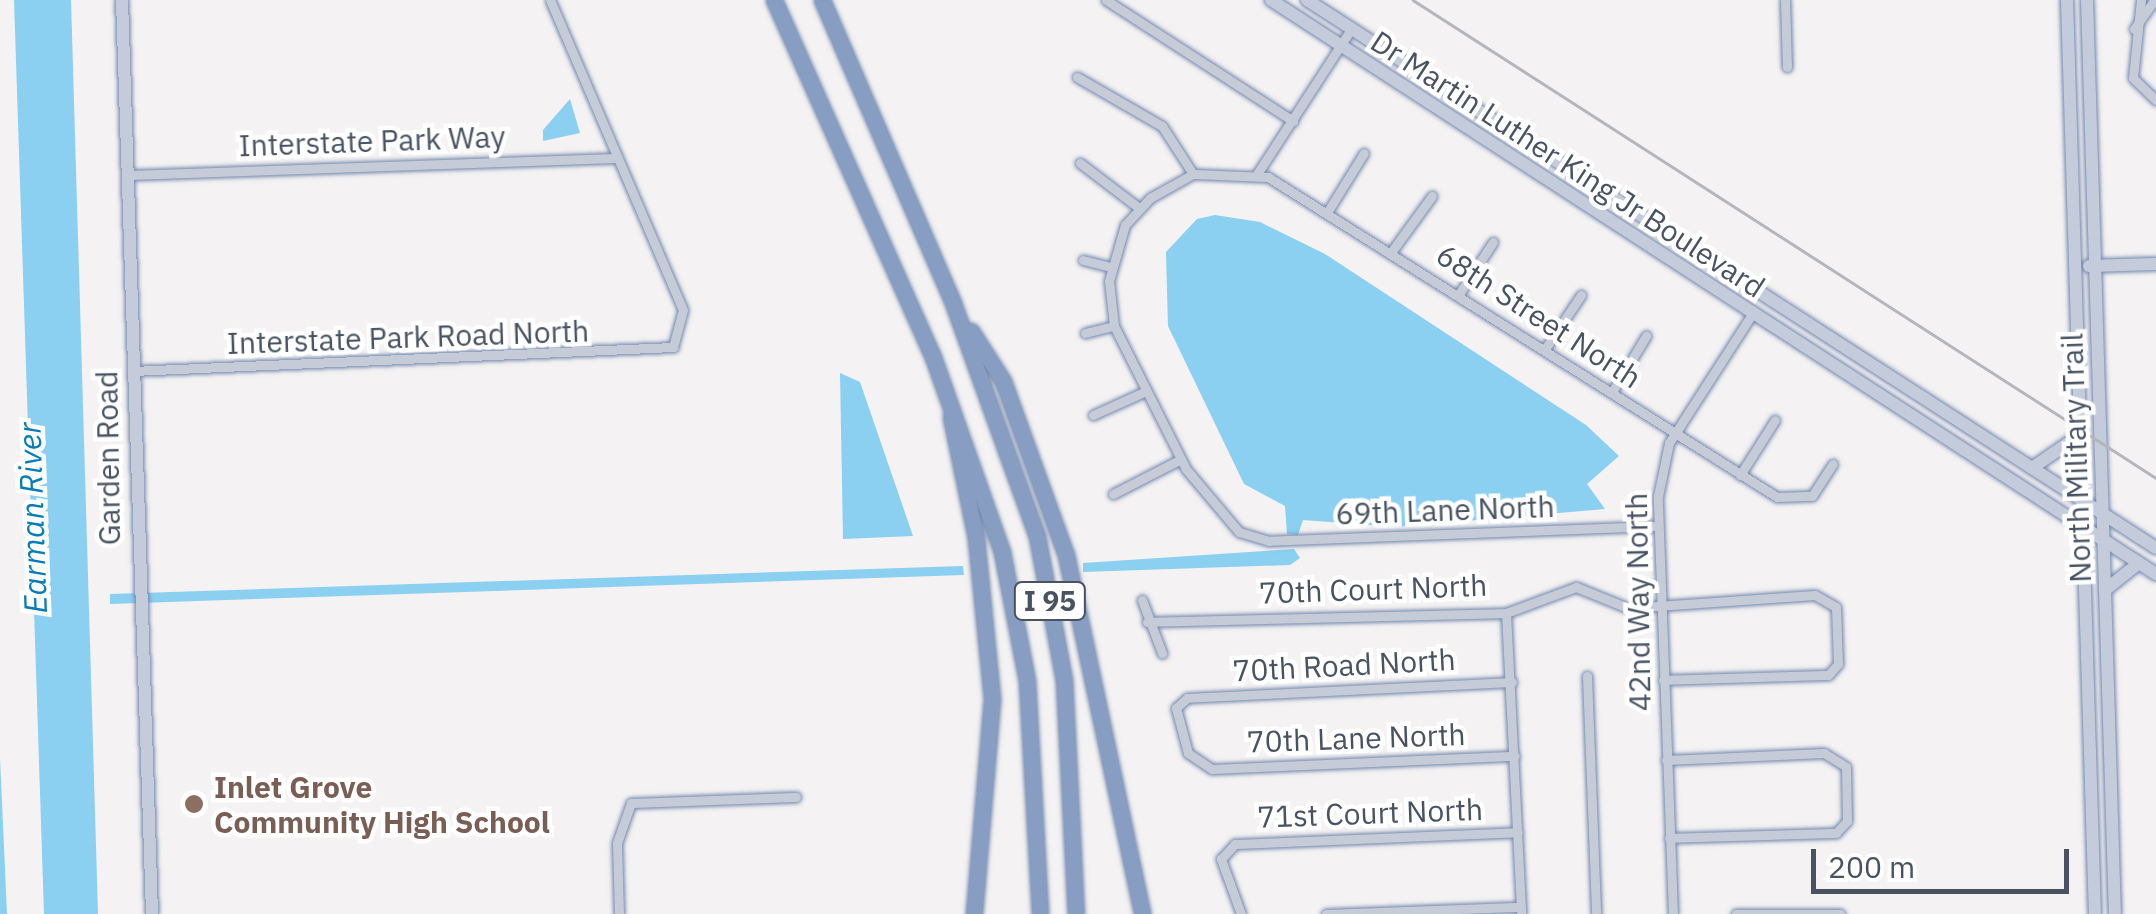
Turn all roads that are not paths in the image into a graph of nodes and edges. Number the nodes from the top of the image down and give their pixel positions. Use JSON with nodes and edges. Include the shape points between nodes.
{"nodes":[{"id":1,"x":122,"y":0,"type":"edge"},
{"id":2,"x":550,"y":0,"type":"edge"},
{"id":3,"x":774,"y":0,"type":"edge"},
{"id":4,"x":822,"y":0,"type":"edge"},
{"id":5,"x":1106,"y":0,"type":"edge"},
{"id":6,"x":1272,"y":0,"type":"edge"},
{"id":7,"x":1306,"y":0,"type":"edge"},
{"id":8,"x":1785,"y":0,"type":"edge"},
{"id":9,"x":2067,"y":0,"type":"edge"},
{"id":10,"x":2087,"y":0,"type":"edge"},
{"id":11,"x":2147,"y":0,"type":"edge"},
{"id":12,"x":1351,"y":30,"type":"junction"},
{"id":13,"x":1341,"y":47,"type":"junction"},
{"id":14,"x":1787,"y":67,"type":"dead end"},
{"id":15,"x":1077,"y":76,"type":"dead end"},
{"id":16,"x":2156,"y":100,"type":"edge"},
{"id":17,"x":1293,"y":121,"type":"junction"},
{"id":18,"x":1364,"y":153,"type":"dead end"},
{"id":19,"x":618,"y":158,"type":"junction"},
{"id":20,"x":1080,"y":163,"type":"dead end"},
{"id":21,"x":1193,"y":174,"type":"junction"},
{"id":22,"x":1257,"y":174,"type":"junction"},
{"id":23,"x":127,"y":175,"type":"junction"},
{"id":24,"x":1432,"y":196,"type":"dead end"},
{"id":25,"x":1139,"y":208,"type":"junction"},
{"id":26,"x":1328,"y":211,"type":"junction"},
{"id":27,"x":1492,"y":242,"type":"dead end"},
{"id":28,"x":1392,"y":251,"type":"junction"},
{"id":29,"x":1083,"y":260,"type":"dead end"},
{"id":30,"x":2156,"y":264,"type":"edge"},
{"id":31,"x":2075,"y":266,"type":"junction"},
{"id":32,"x":2094,"y":266,"type":"junction"},
{"id":33,"x":1111,"y":267,"type":"junction"},
{"id":34,"x":1458,"y":294,"type":"junction"},
{"id":35,"x":1580,"y":295,"type":"dead end"},
{"id":36,"x":953,"y":303,"type":"junction"},
{"id":37,"x":1752,"y":314,"type":"junction"},
{"id":38,"x":1114,"y":326,"type":"junction"},
{"id":39,"x":1085,"y":333,"type":"dead end"},
{"id":40,"x":1646,"y":336,"type":"dead end"},
{"id":41,"x":1545,"y":349,"type":"junction"},
{"id":42,"x":132,"y":372,"type":"junction"},
{"id":43,"x":1146,"y":391,"type":"junction"},
{"id":44,"x":1612,"y":392,"type":"junction"},
{"id":45,"x":951,"y":408,"type":"junction"},
{"id":46,"x":1093,"y":416,"type":"dead end"},
{"id":47,"x":1774,"y":420,"type":"dead end"},
{"id":48,"x":1676,"y":433,"type":"junction"},
{"id":49,"x":2080,"y":435,"type":"junction"},
{"id":50,"x":1181,"y":460,"type":"junction"},
{"id":51,"x":1834,"y":464,"type":"dead end"},
{"id":52,"x":2032,"y":468,"type":"junction"},
{"id":53,"x":1740,"y":475,"type":"junction"},
{"id":54,"x":1113,"y":494,"type":"dead end"},
{"id":55,"x":2082,"y":499,"type":"junction"},
{"id":56,"x":2103,"y":513,"type":"junction"},
{"id":57,"x":1655,"y":526,"type":"junction"},
{"id":58,"x":2082,"y":526,"type":"junction"},
{"id":59,"x":2104,"y":541,"type":"junction"},
{"id":60,"x":2156,"y":548,"type":"edge"},
{"id":61,"x":2139,"y":564,"type":"junction"},
{"id":62,"x":2156,"y":574,"type":"edge"},
{"id":63,"x":2106,"y":590,"type":"junction"},
{"id":64,"x":1142,"y":600,"type":"dead end"},
{"id":65,"x":1660,"y":603,"type":"junction"},
{"id":66,"x":1506,"y":613,"type":"junction"},
{"id":67,"x":1148,"y":622,"type":"junction"},
{"id":68,"x":1162,"y":653,"type":"dead end"},
{"id":69,"x":1588,"y":676,"type":"dead end"},
{"id":70,"x":1663,"y":680,"type":"junction"},
{"id":71,"x":1512,"y":682,"type":"junction"},
{"id":72,"x":1515,"y":756,"type":"junction"},
{"id":73,"x":1666,"y":760,"type":"junction"},
{"id":74,"x":1200,"y":765,"type":"joint"},
{"id":75,"x":796,"y":797,"type":"dead end"},
{"id":76,"x":1518,"y":832,"type":"junction"},
{"id":77,"x":1669,"y":838,"type":"junction"},
{"id":78,"x":1521,"y":911,"type":"edge"},
{"id":79,"x":1239,"y":913,"type":"edge"},
{"id":80,"x":152,"y":914,"type":"edge"},
{"id":81,"x":619,"y":914,"type":"edge"},
{"id":82,"x":974,"y":914,"type":"edge"},
{"id":83,"x":1040,"y":914,"type":"edge"},
{"id":84,"x":1076,"y":914,"type":"edge"},
{"id":85,"x":1142,"y":914,"type":"edge"},
{"id":86,"x":1326,"y":914,"type":"edge"},
{"id":87,"x":1596,"y":914,"type":"edge"},
{"id":88,"x":1673,"y":914,"type":"edge"},
{"id":89,"x":1736,"y":914,"type":"edge"},
{"id":90,"x":1840,"y":914,"type":"edge"},
{"id":91,"x":2095,"y":914,"type":"edge"},
{"id":92,"x":2116,"y":914,"type":"edge"}],
"edges":[{"from":1,"to":23,"type":"main road","name":"Garden Road"},
{"from":2,"to":19,"type":"street"},
{"from":3,"to":45,"type":"highway","number":"I 95"},
{"from":4,"to":36,"type":"highway","number":"I 95"},
{"from":5,"to":17,"type":"street"},
{"from":6,"to":13,"type":"main road","name":"Dr Martin Luther King Jr Boulevard"},
{"from":7,"to":12,"type":"main road","name":"Dr Martin Luther King Jr Boulevard"},
{"from":8,"to":14,"type":"street"},
{"from":9,"to":31,"type":"main road","name":"North Military Trail"},
{"from":10,"to":32,"type":"main road","name":"North Military Trail"},
{"from":11,"to":16,"type":"street","via":[[2134,29],[2136,88]]},
{"from":12,"to":13,"type":"street"},
{"from":12,"to":52,"type":"main road","name":"Dr Martin Luther King Jr Boulevard"},
{"from":13,"to":17,"type":"street"},
{"from":13,"to":37,"type":"main road","name":"Dr Martin Luther King Jr Boulevard"},
{"from":15,"to":21,"type":"street","via":[[1162,126]]},
{"from":17,"to":22,"type":"street"},
{"from":18,"to":26,"type":"street"},
{"from":19,"to":23,"type":"street","name":"Interstate Park Way"},
{"from":19,"to":42,"type":"street","name":"Interstate Park Road North","via":[[684,310],[681,339],[657,354]]},
{"from":20,"to":25,"type":"street"},
{"from":21,"to":22,"type":"street"},
{"from":21,"to":25,"type":"street"},
{"from":22,"to":26,"type":"street","name":"68th Street North"},
{"from":23,"to":42,"type":"main road","name":"Garden Road"},
{"from":24,"to":28,"type":"street"},
{"from":25,"to":33,"type":"street"},
{"from":26,"to":28,"type":"street","name":"68th Street North"},
{"from":27,"to":34,"type":"street"},
{"from":28,"to":34,"type":"street","name":"68th Street North"},
{"from":29,"to":33,"type":"street"},
{"from":30,"to":32,"type":"main road"},
{"from":31,"to":32,"type":"main road"},
{"from":31,"to":49,"type":"main road","name":"North Military Trail"},
{"from":32,"to":56,"type":"main road","name":"North Military Trail"},
{"from":33,"to":38,"type":"street"},
{"from":34,"to":41,"type":"street","name":"68th Street North"},
{"from":35,"to":41,"type":"street"},
{"from":36,"to":84,"type":"highway","number":"I 95","via":[[1016,471],[1052,610]]},
{"from":36,"to":85,"type":"highway","via":[[1003,381],[1060,536]]},
{"from":37,"to":48,"type":"street","name":"42nd Way North"},
{"from":37,"to":58,"type":"main road","name":"Dr Martin Luther King Jr Boulevard"},
{"from":38,"to":39,"type":"street"},
{"from":38,"to":43,"type":"street"},
{"from":40,"to":44,"type":"street"},
{"from":41,"to":44,"type":"street","name":"68th Street North"},
{"from":42,"to":80,"type":"main road","name":"Garden Road"},
{"from":43,"to":46,"type":"street"},
{"from":43,"to":50,"type":"street"},
{"from":44,"to":48,"type":"street","name":"68th Street North"},
{"from":45,"to":82,"type":"highway","via":[[992,699]]},
{"from":45,"to":83,"type":"highway","number":"I 95","via":[[1018,630]]},
{"from":47,"to":53,"type":"street"},
{"from":48,"to":53,"type":"street","name":"68th Street North"},
{"from":48,"to":57,"type":"street","name":"42nd Way North"},
{"from":49,"to":52,"type":"main road"},
{"from":49,"to":55,"type":"main road","name":"North Military Trail"},
{"from":50,"to":54,"type":"street"},
{"from":50,"to":57,"type":"street","name":"69th Lane North","via":[[1211,509],[1238,532],[1269,541]]},
{"from":51,"to":53,"type":"street","name":"68th Street North","via":[[1817,493],[1793,501]]},
{"from":52,"to":55,"type":"main road","name":"Dr Martin Luther King Jr Boulevard"},
{"from":55,"to":56,"type":"main road","name":"Dr Martin Luther King Jr Boulevard"},
{"from":55,"to":58,"type":"main road","name":"North Military Trail"},
{"from":56,"to":59,"type":"main road","name":"North Military Trail"},
{"from":56,"to":60,"type":"main road","name":"Dr Martin Luther King Jr Boulevard"},
{"from":57,"to":65,"type":"street","name":"42nd Way North"},
{"from":58,"to":59,"type":"main road","name":"Dr Martin Luther King Jr Boulevard"},
{"from":58,"to":91,"type":"main road","name":"North Military Trail"},
{"from":59,"to":61,"type":"main road","name":"Dr Martin Luther King Jr Boulevard"},
{"from":59,"to":63,"type":"main road","name":"North Military Trail"},
{"from":61,"to":62,"type":"main road","name":"Dr Martin Luther King Jr Boulevard"},
{"from":61,"to":63,"type":"main road"},
{"from":63,"to":92,"type":"main road","name":"North Military Trail"},
{"from":64,"to":67,"type":"street"},
{"from":65,"to":66,"type":"street","name":"70th Court North","via":[[1628,608],[1592,590],[1557,588]]},
{"from":65,"to":70,"type":"street","name":"42nd Way North"},
{"from":65,"to":70,"type":"street","name":"70th Court North","via":[[1828,598],[1836,607],[1833,671]]},
{"from":66,"to":67,"type":"street","name":"70th Court North"},
{"from":66,"to":71,"type":"street"},
{"from":67,"to":68,"type":"street"},
{"from":69,"to":87,"type":"street"},
{"from":70,"to":73,"type":"street","name":"42nd Way North"},
{"from":71,"to":72,"type":"street"},
{"from":71,"to":74,"type":"street","name":"70th Road North","via":[[1179,703]]},
{"from":72,"to":74,"type":"street","name":"70th Lane North"},
{"from":72,"to":76,"type":"street"},
{"from":73,"to":77,"type":"street","name":"42nd Way North"},
{"from":73,"to":77,"type":"street","via":[[1838,757],[1846,767],[1841,830]]},
{"from":75,"to":81,"type":"street","via":[[631,804],[617,843]]},
{"from":76,"to":78,"type":"street"},
{"from":76,"to":79,"type":"street","name":"71st Court North","via":[[1226,849]]},
{"from":77,"to":88,"type":"street","name":"42nd Way North"},
{"from":78,"to":86,"type":"street"},
{"from":89,"to":90,"type":"street"}]}
